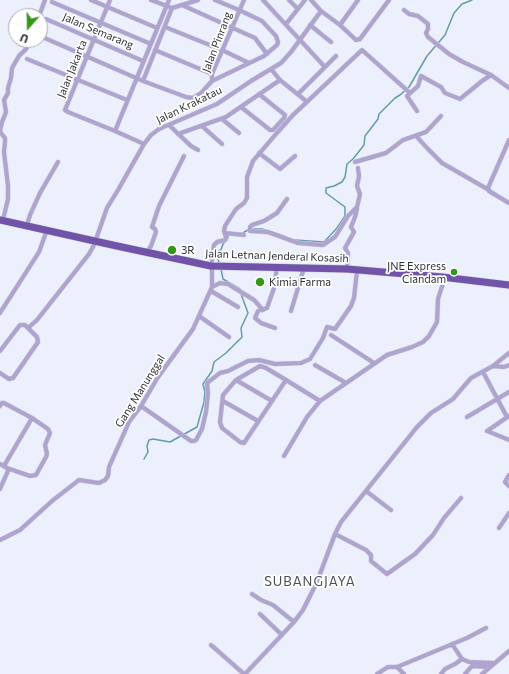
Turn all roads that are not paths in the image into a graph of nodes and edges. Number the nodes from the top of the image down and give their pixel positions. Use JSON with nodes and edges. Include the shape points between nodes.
{"nodes":[{"id":1,"x":91,"y":0,"type":"edge"},
{"id":2,"x":110,"y":0,"type":"edge"},
{"id":3,"x":151,"y":0,"type":"edge"},
{"id":4,"x":169,"y":0,"type":"edge"},
{"id":5,"x":198,"y":0,"type":"edge"},
{"id":6,"x":215,"y":0,"type":"edge"},
{"id":7,"x":244,"y":0,"type":"edge"},
{"id":8,"x":263,"y":0,"type":"edge"},
{"id":9,"x":289,"y":0,"type":"edge"},
{"id":10,"x":305,"y":0,"type":"edge"},
{"id":11,"x":357,"y":0,"type":"edge"},
{"id":12,"x":389,"y":0,"type":"edge"},
{"id":13,"x":313,"y":1,"type":"edge"},
{"id":14,"x":52,"y":2,"type":"dead end"},
{"id":15,"x":182,"y":5,"type":"junction"},
{"id":16,"x":166,"y":6,"type":"junction"},
{"id":17,"x":107,"y":7,"type":"junction"},
{"id":18,"x":172,"y":8,"type":"junction"},
{"id":19,"x":298,"y":9,"type":"junction"},
{"id":20,"x":239,"y":10,"type":"junction"},
{"id":21,"x":404,"y":10,"type":"dead end"},
{"id":22,"x":321,"y":11,"type":"junction"},
{"id":23,"x":48,"y":20,"type":"edge"},
{"id":24,"x":101,"y":23,"type":"junction"},
{"id":25,"x":286,"y":24,"type":"junction"},
{"id":26,"x":310,"y":25,"type":"junction"},
{"id":27,"x":340,"y":25,"type":"junction"},
{"id":28,"x":165,"y":27,"type":"junction"},
{"id":29,"x":232,"y":27,"type":"junction"},
{"id":30,"x":157,"y":28,"type":"junction"},
{"id":31,"x":48,"y":39,"type":"edge"},
{"id":32,"x":300,"y":39,"type":"junction"},
{"id":33,"x":93,"y":40,"type":"junction"},
{"id":34,"x":330,"y":42,"type":"dead end"},
{"id":35,"x":151,"y":44,"type":"junction"},
{"id":36,"x":26,"y":48,"type":"edge"},
{"id":37,"x":156,"y":50,"type":"junction"},
{"id":38,"x":222,"y":50,"type":"junction"},
{"id":39,"x":268,"y":54,"type":"junction"},
{"id":40,"x":87,"y":56,"type":"junction"},
{"id":41,"x":336,"y":56,"type":"dead end"},
{"id":42,"x":27,"y":59,"type":"dead end"},
{"id":43,"x":143,"y":60,"type":"junction"},
{"id":44,"x":249,"y":63,"type":"junction"},
{"id":45,"x":325,"y":67,"type":"junction"},
{"id":46,"x":271,"y":70,"type":"junction"},
{"id":47,"x":212,"y":74,"type":"junction"},
{"id":48,"x":491,"y":75,"type":"junction"},
{"id":49,"x":136,"y":77,"type":"junction"},
{"id":50,"x":77,"y":79,"type":"junction"},
{"id":51,"x":143,"y":80,"type":"junction"},
{"id":52,"x":280,"y":80,"type":"junction"},
{"id":53,"x":212,"y":81,"type":"junction"},
{"id":54,"x":509,"y":88,"type":"edge"},
{"id":55,"x":410,"y":93,"type":"junction"},
{"id":56,"x":259,"y":94,"type":"junction"},
{"id":57,"x":298,"y":94,"type":"junction"},
{"id":58,"x":127,"y":100,"type":"junction"},
{"id":59,"x":306,"y":101,"type":"dead end"},
{"id":60,"x":241,"y":107,"type":"junction"},
{"id":61,"x":417,"y":111,"type":"dead end"},
{"id":62,"x":441,"y":116,"type":"dead end"},
{"id":63,"x":222,"y":119,"type":"junction"},
{"id":64,"x":169,"y":125,"type":"junction"},
{"id":65,"x":202,"y":126,"type":"junction"},
{"id":66,"x":0,"y":131,"type":"edge"},
{"id":67,"x":115,"y":131,"type":"junction"},
{"id":68,"x":239,"y":133,"type":"dead end"},
{"id":69,"x":178,"y":134,"type":"junction"},
{"id":70,"x":416,"y":136,"type":"junction"},
{"id":71,"x":509,"y":140,"type":"edge"},
{"id":72,"x":144,"y":144,"type":"junction"},
{"id":73,"x":222,"y":144,"type":"dead end"},
{"id":74,"x":198,"y":150,"type":"dead end"},
{"id":75,"x":259,"y":153,"type":"junction"},
{"id":76,"x":184,"y":156,"type":"dead end"},
{"id":77,"x":295,"y":156,"type":"dead end"},
{"id":78,"x":58,"y":162,"type":"dead end"},
{"id":79,"x":356,"y":162,"type":"dead end"},
{"id":80,"x":358,"y":168,"type":"dead end"},
{"id":81,"x":489,"y":190,"type":"junction"},
{"id":82,"x":287,"y":200,"type":"dead end"},
{"id":83,"x":509,"y":203,"type":"edge"},
{"id":84,"x":357,"y":208,"type":"junction"},
{"id":85,"x":2,"y":220,"type":"edge"},
{"id":86,"x":27,"y":225,"type":"junction"},
{"id":87,"x":47,"y":230,"type":"junction"},
{"id":88,"x":225,"y":233,"type":"junction"},
{"id":89,"x":244,"y":235,"type":"dead end"},
{"id":90,"x":95,"y":241,"type":"junction"},
{"id":91,"x":147,"y":252,"type":"junction"},
{"id":92,"x":211,"y":266,"type":"junction"},
{"id":93,"x":277,"y":267,"type":"junction"},
{"id":94,"x":304,"y":268,"type":"junction"},
{"id":95,"x":347,"y":269,"type":"junction"},
{"id":96,"x":357,"y":271,"type":"junction"},
{"id":97,"x":445,"y":278,"type":"junction"},
{"id":98,"x":509,"y":285,"type":"edge"},
{"id":99,"x":211,"y":289,"type":"junction"},
{"id":100,"x":238,"y":307,"type":"dead end"},
{"id":101,"x":263,"y":310,"type":"junction"},
{"id":102,"x":291,"y":311,"type":"dead end"},
{"id":103,"x":0,"y":313,"type":"edge"},
{"id":104,"x":199,"y":316,"type":"junction"},
{"id":105,"x":28,"y":328,"type":"junction"},
{"id":106,"x":275,"y":328,"type":"dead end"},
{"id":107,"x":331,"y":335,"type":"dead end"},
{"id":108,"x":229,"y":337,"type":"dead end"},
{"id":109,"x":0,"y":351,"type":"edge"},
{"id":110,"x":509,"y":353,"type":"edge"},
{"id":111,"x":374,"y":363,"type":"junction"},
{"id":112,"x":315,"y":365,"type":"dead end"},
{"id":113,"x":509,"y":365,"type":"edge"},
{"id":114,"x":493,"y":366,"type":"junction"},
{"id":115,"x":482,"y":372,"type":"junction"},
{"id":116,"x":0,"y":373,"type":"edge"},
{"id":117,"x":236,"y":380,"type":"junction"},
{"id":118,"x":286,"y":380,"type":"junction"},
{"id":119,"x":346,"y":383,"type":"junction"},
{"id":120,"x":509,"y":392,"type":"edge"},
{"id":121,"x":497,"y":399,"type":"junction"},
{"id":122,"x":223,"y":401,"type":"junction"},
{"id":123,"x":272,"y":401,"type":"junction"},
{"id":124,"x":320,"y":401,"type":"junction"},
{"id":125,"x":0,"y":406,"type":"edge"},
{"id":126,"x":141,"y":406,"type":"junction"},
{"id":127,"x":467,"y":417,"type":"dead end"},
{"id":128,"x":508,"y":417,"type":"edge"},
{"id":129,"x":32,"y":418,"type":"junction"},
{"id":130,"x":258,"y":422,"type":"junction"},
{"id":131,"x":509,"y":440,"type":"edge"},
{"id":132,"x":284,"y":456,"type":"dead end"},
{"id":133,"x":4,"y":466,"type":"edge"},
{"id":134,"x":509,"y":475,"type":"edge"},
{"id":135,"x":507,"y":485,"type":"edge"},
{"id":136,"x":0,"y":489,"type":"edge"},
{"id":137,"x":366,"y":491,"type":"junction"},
{"id":138,"x":461,"y":498,"type":"dead end"},
{"id":139,"x":391,"y":510,"type":"dead end"},
{"id":140,"x":509,"y":513,"type":"edge"},
{"id":141,"x":499,"y":528,"type":"dead end"},
{"id":142,"x":335,"y":534,"type":"junction"},
{"id":143,"x":0,"y":540,"type":"edge"},
{"id":144,"x":252,"y":594,"type":"dead end"},
{"id":145,"x":260,"y":614,"type":"dead end"},
{"id":146,"x":294,"y":622,"type":"junction"},
{"id":147,"x":486,"y":628,"type":"dead end"},
{"id":148,"x":282,"y":635,"type":"junction"},
{"id":149,"x":452,"y":644,"type":"junction"},
{"id":150,"x":211,"y":645,"type":"dead end"},
{"id":151,"x":509,"y":651,"type":"edge"},
{"id":152,"x":462,"y":659,"type":"junction"},
{"id":153,"x":493,"y":663,"type":"junction"},
{"id":154,"x":471,"y":664,"type":"junction"},
{"id":155,"x":397,"y":667,"type":"junction"},
{"id":156,"x":489,"y":667,"type":"junction"},
{"id":157,"x":244,"y":674,"type":"edge"},
{"id":158,"x":377,"y":674,"type":"edge"},
{"id":159,"x":404,"y":674,"type":"edge"},
{"id":160,"x":441,"y":674,"type":"edge"},
{"id":161,"x":465,"y":674,"type":"edge"},
{"id":162,"x":482,"y":674,"type":"edge"}],
"edges":[{"from":1,"to":17,"type":"street"},
{"from":2,"to":17,"type":"street","name":"Jalan Jakarta"},
{"from":3,"to":16,"type":"street"},
{"from":4,"to":16,"type":"street"},
{"from":5,"to":15,"type":"street"},
{"from":6,"to":20,"type":"street"},
{"from":7,"to":20,"type":"street","name":"Jalan Pinrang"},
{"from":8,"to":25,"type":"street"},
{"from":9,"to":19,"type":"street"},
{"from":10,"to":19,"type":"street"},
{"from":11,"to":27,"type":"street"},
{"from":12,"to":27,"type":"street","via":[[358,40]]},
{"from":13,"to":22,"type":"street"},
{"from":14,"to":24,"type":"street"},
{"from":15,"to":18,"type":"street"},
{"from":15,"to":29,"type":"street"},
{"from":16,"to":18,"type":"street"},
{"from":16,"to":30,"type":"street"},
{"from":17,"to":24,"type":"street","name":"Jalan Jakarta"},
{"from":17,"to":30,"type":"street"},
{"from":18,"to":28,"type":"street"},
{"from":19,"to":25,"type":"street"},
{"from":20,"to":29,"type":"street","name":"Jalan Pinrang"},
{"from":20,"to":39,"type":"street","via":[[262,21],[276,36],[277,45]]},
{"from":21,"to":48,"type":"street","via":[[428,24],[426,33],[438,46],[463,62]]},
{"from":22,"to":26,"type":"street","name":"Jalan Krakatau"},
{"from":22,"to":27,"type":"street"},
{"from":23,"to":33,"type":"street","name":"Jalan Semarang"},
{"from":24,"to":33,"type":"street","name":"Jalan Jakarta"},
{"from":24,"to":35,"type":"street"},
{"from":25,"to":32,"type":"street"},
{"from":26,"to":32,"type":"street","name":"Jalan Krakatau"},
{"from":26,"to":34,"type":"street"},
{"from":28,"to":37,"type":"street"},
{"from":28,"to":38,"type":"street"},
{"from":29,"to":38,"type":"street","name":"Jalan Pinrang"},
{"from":29,"to":39,"type":"street","via":[[255,38]]},
{"from":30,"to":35,"type":"street"},
{"from":31,"to":40,"type":"street"},
{"from":32,"to":45,"type":"street"},
{"from":32,"to":46,"type":"street","name":"Jalan Krakatau","via":[[284,60]]},
{"from":33,"to":40,"type":"street","name":"Jalan Jakarta"},
{"from":33,"to":43,"type":"street","name":"Jalan Semarang"},
{"from":35,"to":43,"type":"street"},
{"from":36,"to":66,"type":"street","via":[[12,68],[8,93],[4,100],[6,112]]},
{"from":37,"to":47,"type":"street"},
{"from":37,"to":51,"type":"street"},
{"from":38,"to":44,"type":"street"},
{"from":38,"to":47,"type":"street","name":"Jalan Pinrang"},
{"from":39,"to":44,"type":"street"},
{"from":40,"to":49,"type":"street"},
{"from":40,"to":50,"type":"street","name":"Jalan Jakarta"},
{"from":41,"to":45,"type":"street"},
{"from":42,"to":50,"type":"street"},
{"from":43,"to":49,"type":"street"},
{"from":44,"to":53,"type":"street"},
{"from":45,"to":57,"type":"street"},
{"from":46,"to":52,"type":"street"},
{"from":46,"to":64,"type":"street","name":"Jalan Krakatau","via":[[217,104]]},
{"from":47,"to":53,"type":"street","name":"Jalan Pinrang"},
{"from":48,"to":54,"type":"street"},
{"from":48,"to":55,"type":"street","via":[[460,100],[422,76],[418,86]]},
{"from":49,"to":51,"type":"street"},
{"from":49,"to":58,"type":"street"},
{"from":50,"to":58,"type":"street"},
{"from":50,"to":67,"type":"street","name":"Jalan Jakarta","via":[[66,111]]},
{"from":51,"to":53,"type":"street","via":[[190,98],[201,93]]},
{"from":52,"to":56,"type":"street"},
{"from":52,"to":57,"type":"street"},
{"from":55,"to":61,"type":"street","via":[[407,96]]},
{"from":55,"to":75,"type":"street","via":[[361,50],[293,115]]},
{"from":56,"to":60,"type":"street"},
{"from":56,"to":60,"type":"street","via":[[285,115],[274,130],[270,130]]},
{"from":57,"to":59,"type":"street"},
{"from":58,"to":67,"type":"street"},
{"from":60,"to":63,"type":"street"},
{"from":62,"to":70,"type":"street","via":[[426,132]]},
{"from":63,"to":65,"type":"street"},
{"from":63,"to":68,"type":"street"},
{"from":64,"to":69,"type":"street"},
{"from":64,"to":72,"type":"street","name":"Jalan Krakatau","via":[[154,132]]},
{"from":65,"to":69,"type":"street"},
{"from":65,"to":73,"type":"street"},
{"from":66,"to":85,"type":"street","via":[[6,142],[4,152],[8,186],[8,199]]},
{"from":67,"to":72,"type":"street","name":"Jalan Jakarta"},
{"from":69,"to":74,"type":"street"},
{"from":70,"to":79,"type":"street","via":[[403,140],[386,153]]},
{"from":70,"to":81,"type":"street","via":[[442,163]]},
{"from":71,"to":81,"type":"street","via":[[488,187]]},
{"from":72,"to":90,"type":"street","name":"Jalan Krakatau","via":[[107,208]]},
{"from":75,"to":77,"type":"street","via":[[280,169]]},
{"from":75,"to":88,"type":"street","via":[[247,177],[247,198],[225,226]]},
{"from":76,"to":91,"type":"street","via":[[159,206],[152,227],[156,232]]},
{"from":78,"to":86,"type":"street","via":[[40,193]]},
{"from":80,"to":84,"type":"street","via":[[357,186],[360,194]]},
{"from":81,"to":83,"type":"street"},
{"from":82,"to":84,"type":"street","via":[[277,213],[252,225],[250,231],[268,232],[298,243],[323,245],[336,237],[348,216]]},
{"from":84,"to":95,"type":"street","via":[[351,227],[354,232],[345,248],[348,253]]},
{"from":85,"to":86,"type":"highway","name":"Jalan Letnan Jenderal Kosasih"},
{"from":86,"to":87,"type":"highway","name":"Jalan Letnan Jenderal Kosasih"},
{"from":87,"to":90,"type":"highway","name":"Jalan Letnan Jenderal Kosasih"},
{"from":87,"to":103,"type":"street","via":[[39,252]]},
{"from":88,"to":89,"type":"street"},
{"from":88,"to":92,"type":"street","via":[[224,240],[214,245]]},
{"from":90,"to":91,"type":"highway","name":"Jalan Letnan Jenderal Kosasih"},
{"from":90,"to":105,"type":"street","name":"Jalan Krakatau","via":[[90,254]]},
{"from":91,"to":92,"type":"highway","name":"Jalan Letnan Jenderal Kosasih"},
{"from":92,"to":93,"type":"highway","name":"Jalan Letnan Jenderal Kosasih"},
{"from":92,"to":99,"type":"street"},
{"from":93,"to":94,"type":"highway","name":"Jalan Letnan Jenderal Kosasih"},
{"from":93,"to":101,"type":"street","via":[[274,288],[267,308]]},
{"from":94,"to":95,"type":"highway","name":"Jalan Letnan Jenderal Kosasih"},
{"from":94,"to":102,"type":"street"},
{"from":95,"to":96,"type":"highway","name":"Jalan Letnan Jenderal Kosasih"},
{"from":96,"to":97,"type":"highway","name":"Jalan Letnan Jenderal Kosasih"},
{"from":96,"to":126,"type":"street","via":[[351,306],[335,328],[326,327],[323,338],[310,359],[301,363],[275,364],[258,360],[248,361],[220,373],[207,383],[206,412],[202,429],[194,442]]},
{"from":97,"to":98,"type":"highway","name":"Jalan Letnan Jenderal Kosasih"},
{"from":97,"to":111,"type":"street","via":[[438,299],[437,322],[423,342],[390,353]]},
{"from":99,"to":100,"type":"street"},
{"from":99,"to":101,"type":"street","via":[[220,282],[228,284],[254,300]]},
{"from":99,"to":104,"type":"street","name":"Gang Manunggal"},
{"from":101,"to":106,"type":"street","via":[[256,313],[256,320]]},
{"from":104,"to":108,"type":"street"},
{"from":104,"to":126,"type":"street","name":"Gang Manunggal","via":[[194,329],[158,377]]},
{"from":105,"to":109,"type":"street","via":[[25,325],[20,326]]},
{"from":105,"to":116,"type":"street","via":[[37,337],[38,342],[13,378],[9,379]]},
{"from":107,"to":111,"type":"street"},
{"from":110,"to":114,"type":"street"},
{"from":111,"to":119,"type":"street"},
{"from":112,"to":119,"type":"street"},
{"from":113,"to":114,"type":"street"},
{"from":114,"to":115,"type":"street"},
{"from":115,"to":121,"type":"street"},
{"from":115,"to":137,"type":"street","via":[[471,378],[453,399],[417,426]]},
{"from":117,"to":118,"type":"street","via":[[262,366]]},
{"from":117,"to":122,"type":"street","via":[[223,395]]},
{"from":117,"to":123,"type":"street"},
{"from":118,"to":123,"type":"street"},
{"from":118,"to":124,"type":"street"},
{"from":119,"to":124,"type":"street"},
{"from":120,"to":121,"type":"street"},
{"from":121,"to":127,"type":"street"},
{"from":121,"to":128,"type":"street"},
{"from":122,"to":130,"type":"street"},
{"from":122,"to":130,"type":"street","via":[[220,426],[240,442],[245,442]]},
{"from":123,"to":130,"type":"street"},
{"from":124,"to":132,"type":"street","via":[[307,417]]},
{"from":125,"to":129,"type":"street","via":[[4,403]]},
{"from":126,"to":143,"type":"street","name":"Gang Manunggal","via":[[129,422],[109,467],[106,480],[99,483],[79,480],[20,530]]},
{"from":128,"to":131,"type":"street","via":[[487,431]]},
{"from":129,"to":133,"type":"street"},
{"from":129,"to":133,"type":"street","via":[[49,431],[45,445],[45,460],[38,472],[30,476]]},
{"from":133,"to":136,"type":"street","via":[[7,472]]},
{"from":134,"to":135,"type":"street"},
{"from":137,"to":139,"type":"street"},
{"from":137,"to":142,"type":"street","via":[[341,522]]},
{"from":138,"to":142,"type":"street","via":[[434,535],[415,554],[387,574],[371,561],[372,556],[366,550]]},
{"from":140,"to":141,"type":"street"},
{"from":142,"to":146,"type":"street","via":[[310,597]]},
{"from":144,"to":146,"type":"street","via":[[273,605]]},
{"from":145,"to":148,"type":"street"},
{"from":146,"to":148,"type":"street"},
{"from":147,"to":149,"type":"street"},
{"from":148,"to":157,"type":"street"},
{"from":149,"to":152,"type":"street"},
{"from":149,"to":155,"type":"street"},
{"from":150,"to":157,"type":"street"},
{"from":151,"to":153,"type":"street"},
{"from":152,"to":154,"type":"street"},
{"from":152,"to":160,"type":"street"},
{"from":153,"to":154,"type":"street"},
{"from":153,"to":156,"type":"street"},
{"from":154,"to":156,"type":"street"},
{"from":154,"to":161,"type":"street"},
{"from":155,"to":158,"type":"street","via":[[388,667]]},
{"from":155,"to":159,"type":"street"},
{"from":156,"to":162,"type":"street"}]}
